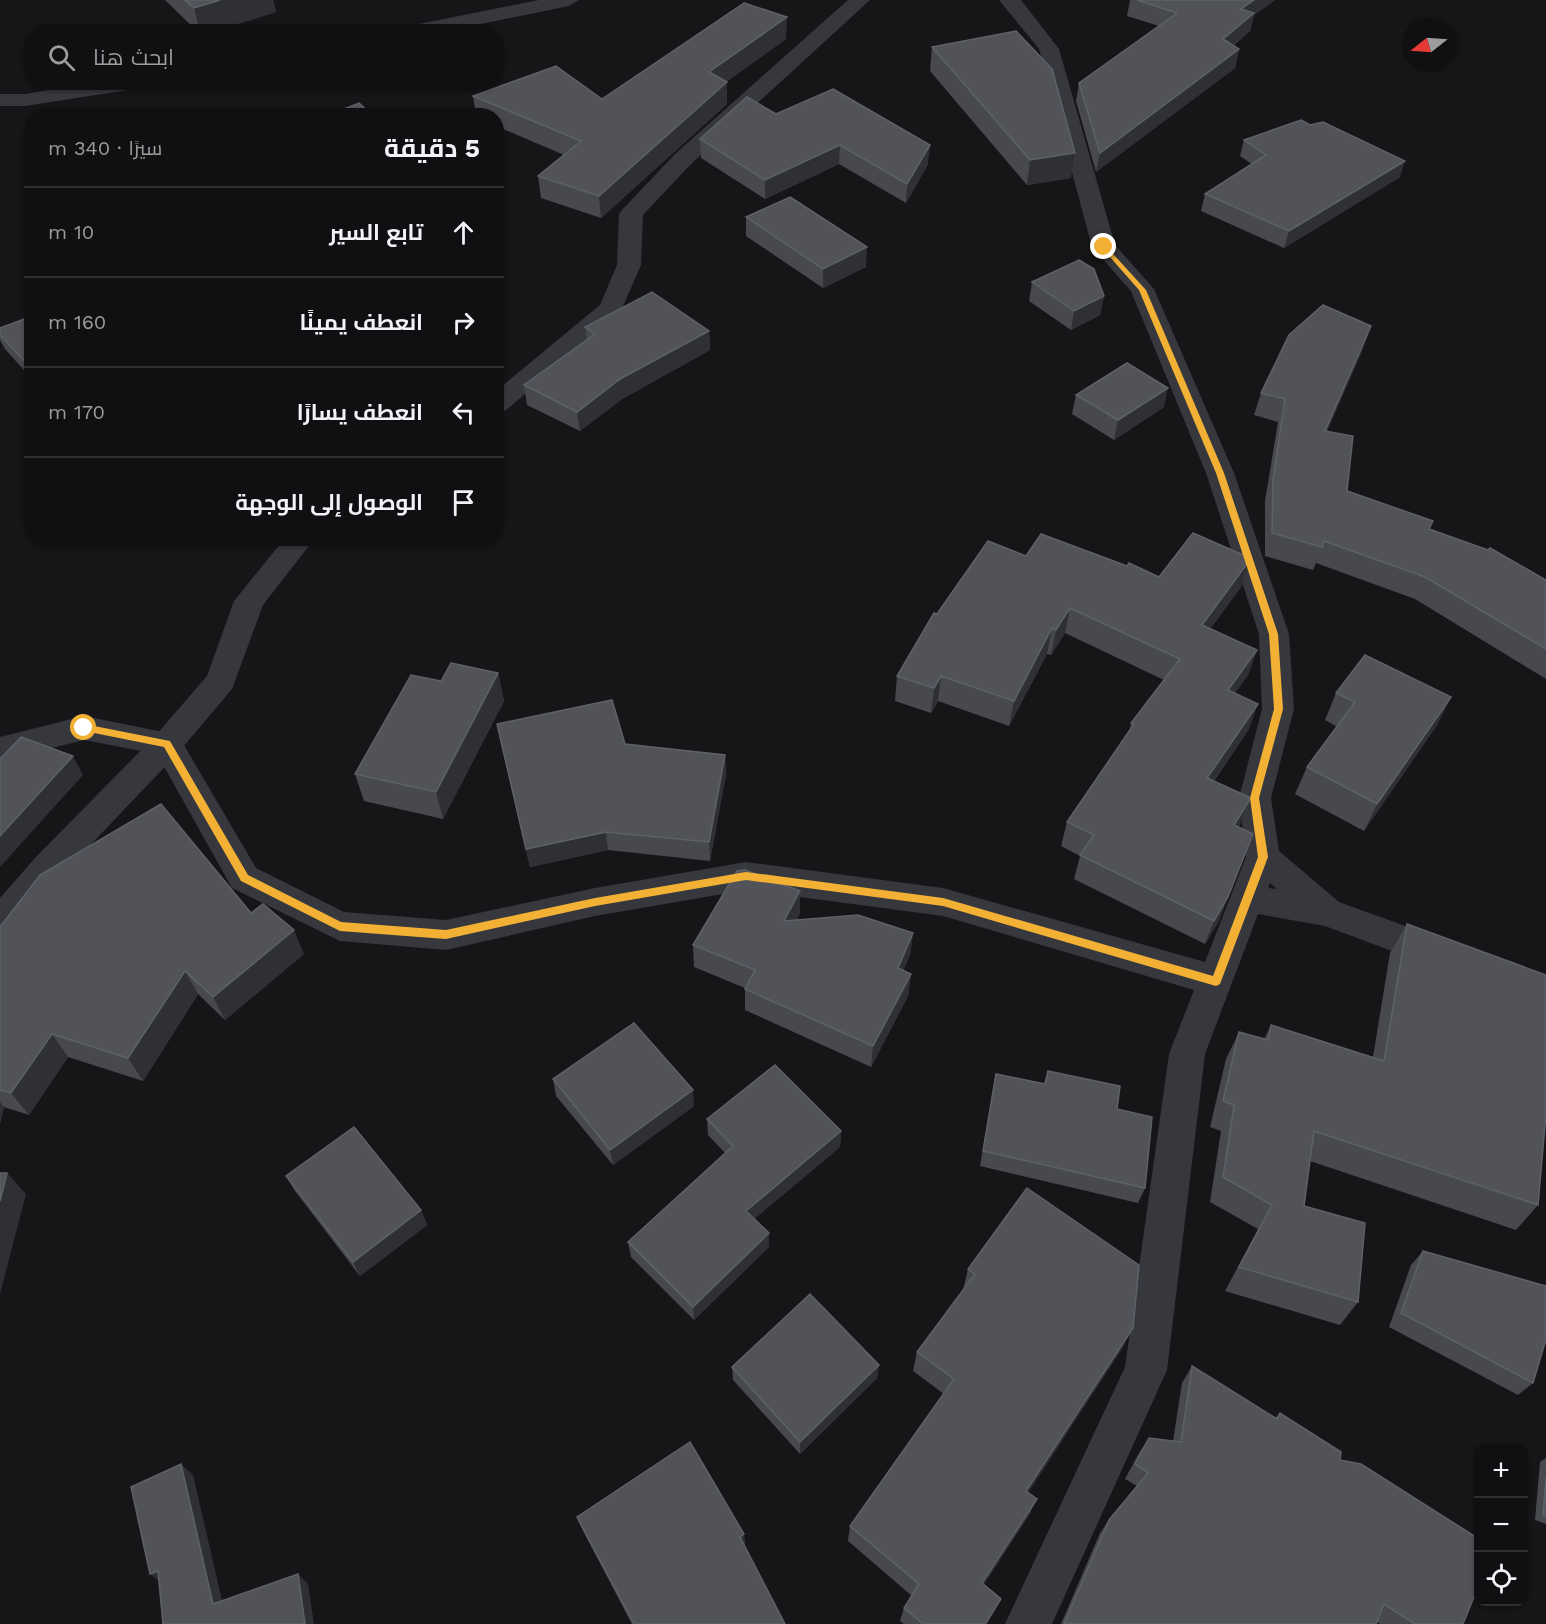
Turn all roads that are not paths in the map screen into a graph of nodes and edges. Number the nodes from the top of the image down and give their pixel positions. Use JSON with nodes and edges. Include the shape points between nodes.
{"nodes":[{"id":1,"x":569,"y":0,"type":"edge"},
{"id":2,"x":861,"y":0,"type":"edge"},
{"id":3,"x":1009,"y":0,"type":"edge"},
{"id":4,"x":449,"y":24,"type":"edge"},
{"id":5,"x":89,"y":90,"type":"edge"},
{"id":6,"x":0,"y":100,"type":"edge"},
{"id":7,"x":504,"y":398,"type":"edge"},
{"id":8,"x":294,"y":546,"type":"edge"},
{"id":9,"x":167,"y":744,"type":"junction"},
{"id":10,"x":0,"y":749,"type":"edge"},
{"id":11,"x":1263,"y":857,"type":"junction"},
{"id":12,"x":1247,"y":898,"type":"junction"},
{"id":13,"x":1327,"y":912,"type":"junction"},
{"id":14,"x":0,"y":922,"type":"edge"},
{"id":15,"x":1470,"y":966,"type":"edge"},
{"id":16,"x":1216,"y":981,"type":"junction"},
{"id":17,"x":1028,"y":1624,"type":"edge"}],
"edges":[{"from":1,"to":4,"type":"street"},
{"from":2,"to":7,"type":"street","via":[[683,159],[632,214],[629,265],[611,308]]},
{"from":3,"to":11,"type":"street","via":[[1049,49],[1104,247],[1142,290],[1220,473],[1274,634],[1278,709],[1254,798]]},
{"from":5,"to":6,"type":"street"},
{"from":8,"to":9,"type":"street","via":[[249,601],[221,681]]},
{"from":9,"to":10,"type":"street","via":[[84,728]]},
{"from":9,"to":14,"type":"street"},
{"from":9,"to":16,"type":"street","via":[[244,878],[340,926],[446,935],[595,902],[746,876],[943,902]]},
{"from":11,"to":12,"type":"street"},
{"from":11,"to":13,"type":"street"},
{"from":12,"to":13,"type":"street"},
{"from":12,"to":16,"type":"street"},
{"from":13,"to":15,"type":"street"},
{"from":16,"to":17,"type":"street","via":[[1187,1054],[1146,1370]]}]}
